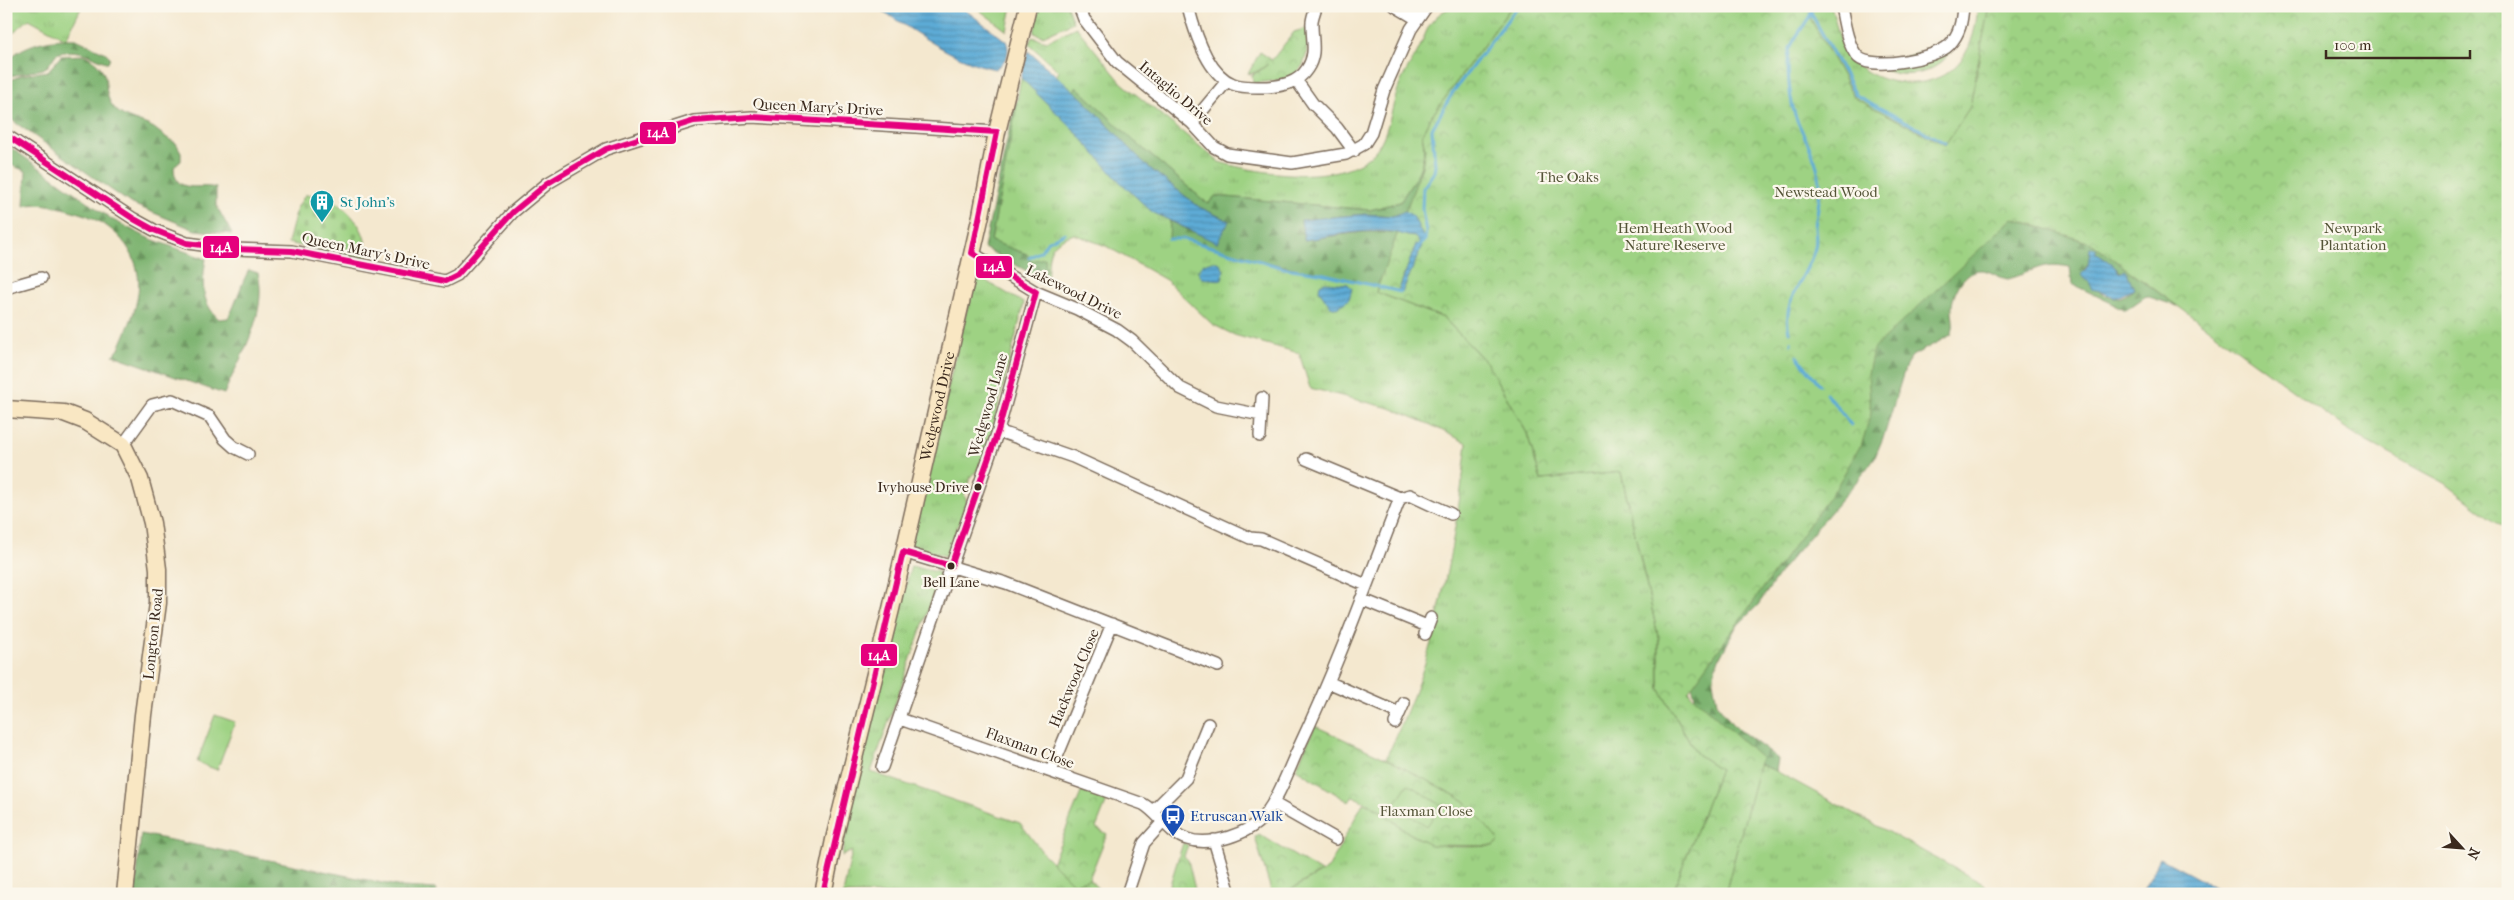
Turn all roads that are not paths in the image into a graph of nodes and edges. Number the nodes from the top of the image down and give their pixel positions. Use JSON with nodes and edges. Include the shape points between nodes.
{"nodes":[{"id":1,"x":1028,"y":6,"type":"edge"},
{"id":2,"x":1079,"y":6,"type":"edge"},
{"id":3,"x":1188,"y":6,"type":"edge"},
{"id":4,"x":1316,"y":6,"type":"edge"},
{"id":5,"x":1395,"y":6,"type":"edge"},
{"id":6,"x":1427,"y":6,"type":"edge"},
{"id":7,"x":1841,"y":6,"type":"edge"},
{"id":8,"x":1962,"y":6,"type":"edge"},
{"id":9,"x":1417,"y":19,"type":"junction"},
{"id":10,"x":1296,"y":80,"type":"junction"},
{"id":11,"x":1227,"y":81,"type":"junction"},
{"id":12,"x":1192,"y":123,"type":"junction"},
{"id":13,"x":996,"y":132,"type":"junction"},
{"id":14,"x":6,"y":135,"type":"edge"},
{"id":15,"x":1354,"y":151,"type":"junction"},
{"id":16,"x":972,"y":253,"type":"junction"},
{"id":17,"x":42,"y":278,"type":"dead end"},
{"id":18,"x":6,"y":288,"type":"edge"},
{"id":19,"x":1036,"y":292,"type":"junction"},
{"id":20,"x":1262,"y":398,"type":"dead end"},
{"id":21,"x":6,"y":409,"type":"edge"},
{"id":22,"x":1261,"y":415,"type":"junction"},
{"id":23,"x":998,"y":431,"type":"junction"},
{"id":24,"x":1260,"y":436,"type":"dead end"},
{"id":25,"x":123,"y":445,"type":"junction"},
{"id":26,"x":248,"y":454,"type":"dead end"},
{"id":27,"x":1306,"y":458,"type":"dead end"},
{"id":28,"x":1400,"y":498,"type":"junction"},
{"id":29,"x":1451,"y":514,"type":"dead end"},
{"id":30,"x":903,"y":552,"type":"junction"},
{"id":31,"x":951,"y":566,"type":"junction"},
{"id":32,"x":1366,"y":585,"type":"junction"},
{"id":33,"x":1361,"y":599,"type":"junction"},
{"id":34,"x":1112,"y":624,"type":"junction"},
{"id":35,"x":1428,"y":626,"type":"dead end"},
{"id":36,"x":1218,"y":666,"type":"dead end"},
{"id":37,"x":1328,"y":682,"type":"junction"},
{"id":38,"x":1399,"y":713,"type":"dead end"},
{"id":39,"x":900,"y":719,"type":"junction"},
{"id":40,"x":1208,"y":724,"type":"dead end"},
{"id":41,"x":882,"y":767,"type":"dead end"},
{"id":42,"x":1051,"y":771,"type":"junction"},
{"id":43,"x":1273,"y":803,"type":"junction"},
{"id":44,"x":1154,"y":810,"type":"junction"},
{"id":45,"x":1163,"y":822,"type":"junction"},
{"id":46,"x":1336,"y":839,"type":"dead end"},
{"id":47,"x":1214,"y":840,"type":"junction"},
{"id":48,"x":124,"y":894,"type":"edge"},
{"id":49,"x":823,"y":894,"type":"edge"},
{"id":50,"x":1127,"y":894,"type":"edge"},
{"id":51,"x":1230,"y":894,"type":"edge"}],
"edges":[{"from":1,"to":13,"type":"street","name":"Wedgwood Drive"},
{"from":2,"to":12,"type":"street","name":"Intaglio Drive","via":[[1084,19],[1117,62]]},
{"from":3,"to":11,"type":"street","via":[[1199,43]]},
{"from":4,"to":10,"type":"street","via":[[1311,23],[1315,41],[1312,59]]},
{"from":5,"to":9,"type":"street"},
{"from":6,"to":9,"type":"street"},
{"from":7,"to":8,"type":"street","via":[[1845,27],[1858,56],[1875,64],[1906,60],[1948,47],[1962,24]]},
{"from":9,"to":15,"type":"street","via":[[1384,90],[1371,133]]},
{"from":10,"to":11,"type":"street","via":[[1278,86],[1250,87]]},
{"from":10,"to":15,"type":"street"},
{"from":11,"to":12,"type":"street"},
{"from":12,"to":15,"type":"street","name":"Intaglio Drive","via":[[1214,147],[1227,154],[1292,163]]},
{"from":13,"to":14,"type":"street","name":"Queen Mary's Drive","via":[[752,118],[694,121],[606,149],[548,182],[513,212],[457,275],[445,281],[292,251],[188,243],[134,219]]},
{"from":13,"to":16,"type":"street","name":"Wedgwood Drive"},
{"from":16,"to":19,"type":"street","name":"Lakewood Drive"},
{"from":16,"to":30,"type":"street","name":"Wedgwood Drive"},
{"from":17,"to":18,"type":"street"},
{"from":19,"to":22,"type":"street","name":"Lakewood Drive","via":[[1117,330],[1164,374],[1192,394],[1216,406]]},
{"from":19,"to":23,"type":"street","name":"Wedgwood Lane"},
{"from":20,"to":22,"type":"street"},
{"from":21,"to":25,"type":"street","via":[[64,413],[85,421]]},
{"from":22,"to":24,"type":"street"},
{"from":23,"to":31,"type":"street","name":"Wedgwood Lane"},
{"from":23,"to":32,"type":"street","via":[[1073,458],[1250,538],[1261,539]]},
{"from":25,"to":26,"type":"street","via":[[152,405],[172,400],[210,416],[226,439]]},
{"from":25,"to":48,"type":"street","name":"Longton Road","via":[[140,479],[152,523],[158,586]]},
{"from":27,"to":28,"type":"street"},
{"from":28,"to":29,"type":"street","via":[[1410,494]]},
{"from":28,"to":32,"type":"street","name":"Flaxman Close"},
{"from":30,"to":31,"type":"street"},
{"from":30,"to":49,"type":"street","name":"Wedgwood Drive"},
{"from":31,"to":34,"type":"street","via":[[1006,583]]},
{"from":31,"to":39,"type":"street","name":"Wedgwood Lane"},
{"from":32,"to":33,"type":"street","name":"Flaxman Close"},
{"from":33,"to":35,"type":"street"},
{"from":33,"to":37,"type":"street","name":"Flaxman Close"},
{"from":34,"to":36,"type":"street"},
{"from":34,"to":42,"type":"street","name":"Hackwood Close"},
{"from":37,"to":38,"type":"street"},
{"from":37,"to":43,"type":"street","name":"Flaxman Close"},
{"from":39,"to":41,"type":"street","name":"Wedgwood Lane","via":[[882,750]]},
{"from":39,"to":42,"type":"street","name":"Flaxman Close"},
{"from":40,"to":44,"type":"street","via":[[1186,778]]},
{"from":42,"to":44,"type":"street","name":"Flaxman Close"},
{"from":43,"to":46,"type":"street"},
{"from":43,"to":47,"type":"street","name":"Flaxman Close","via":[[1252,827]]},
{"from":44,"to":45,"type":"street","name":"Flaxman Close"},
{"from":45,"to":47,"type":"street","name":"Flaxman Close","via":[[1187,839]]},
{"from":45,"to":50,"type":"street","via":[[1144,843]]},
{"from":47,"to":51,"type":"street"}]}
